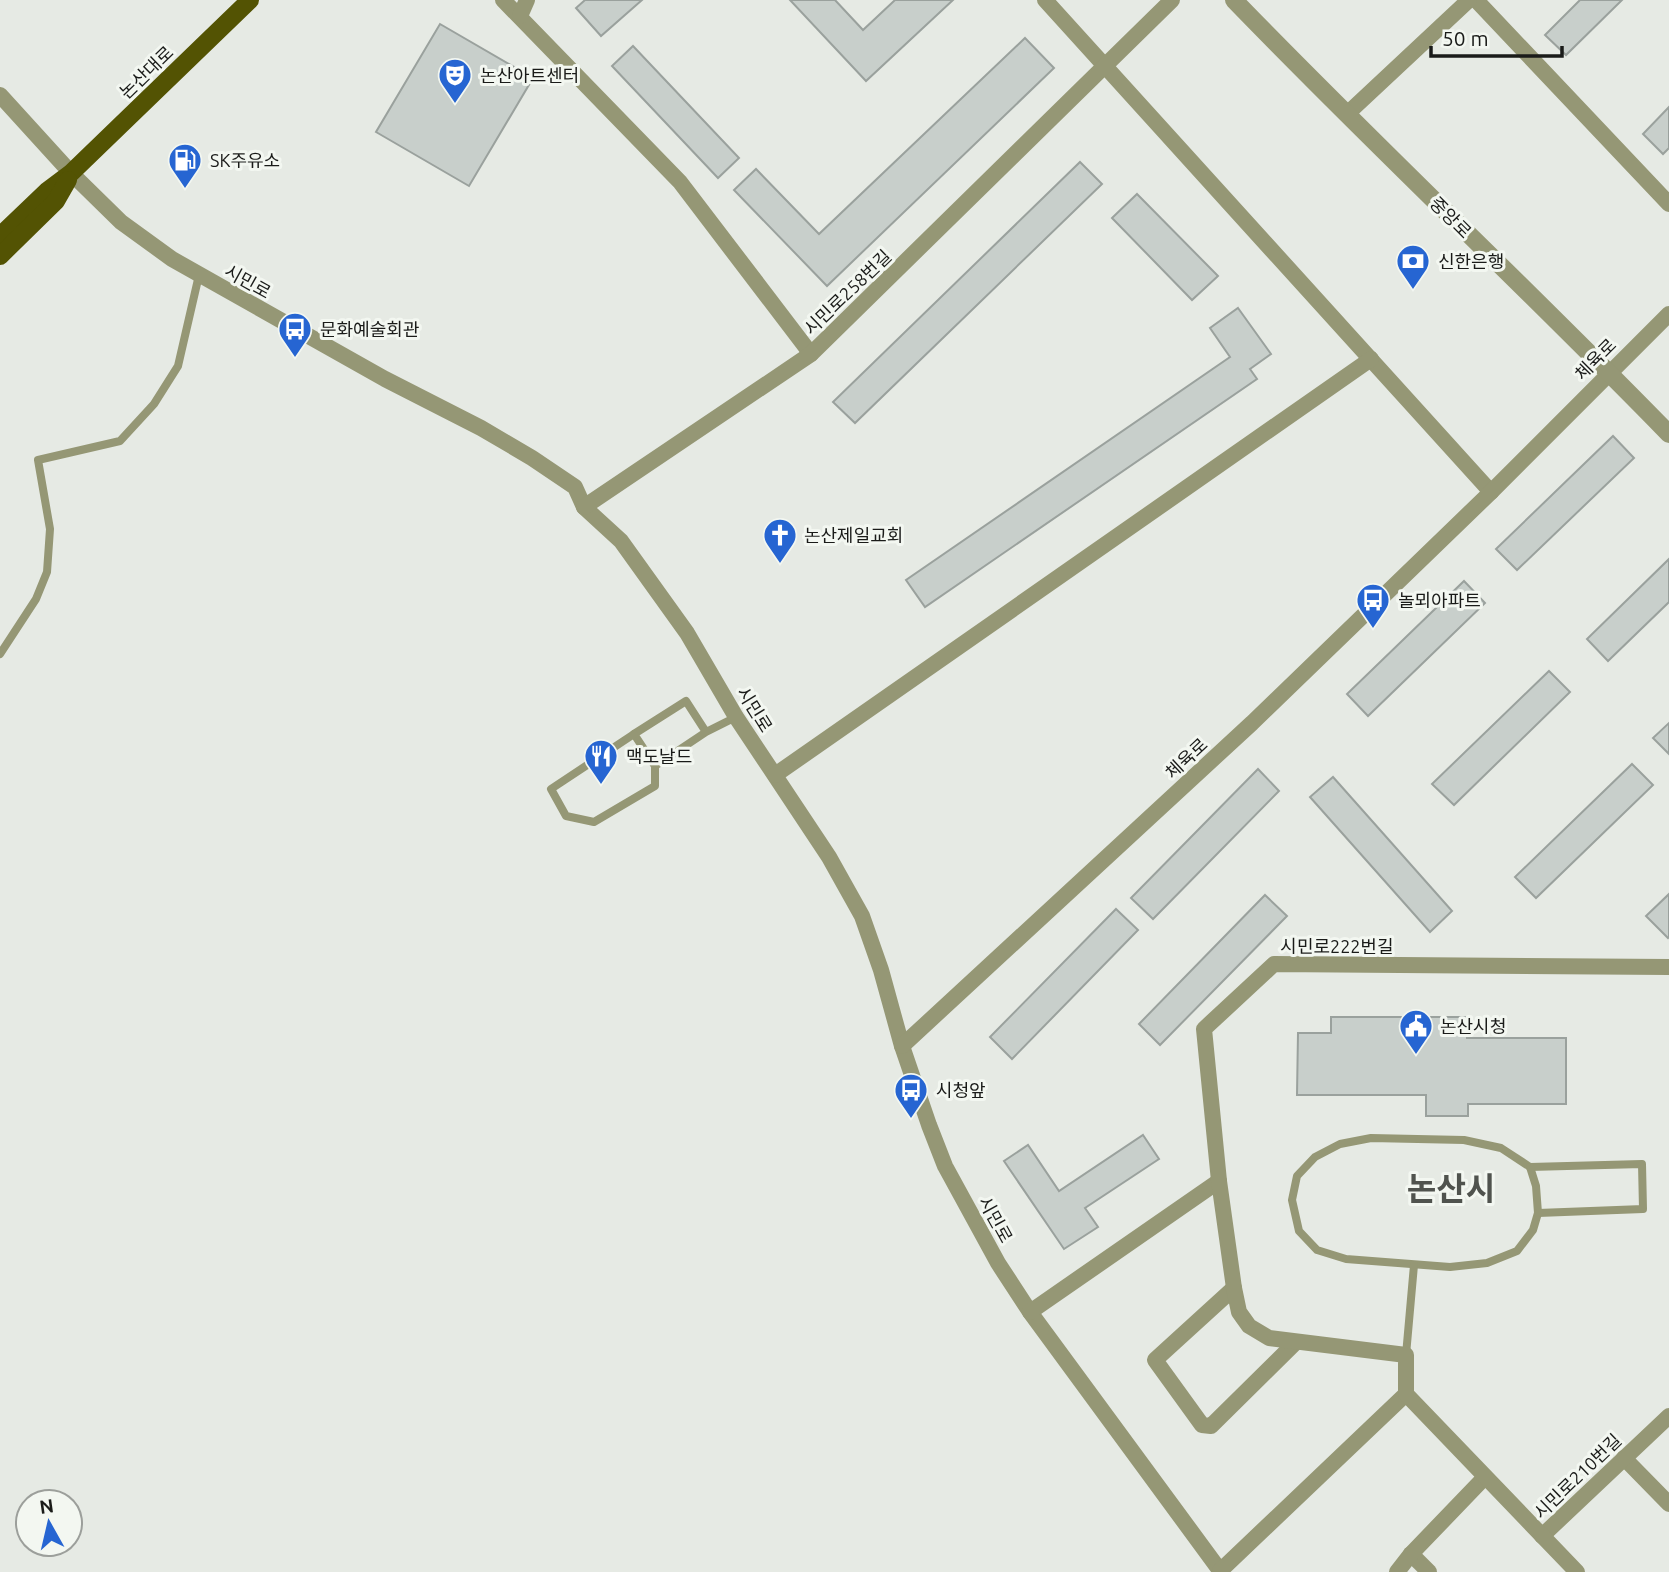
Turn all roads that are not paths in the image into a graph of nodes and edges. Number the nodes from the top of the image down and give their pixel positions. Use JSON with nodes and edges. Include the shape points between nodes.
{"nodes":[{"id":1,"x":250,"y":0,"type":"edge"},
{"id":2,"x":503,"y":0,"type":"edge"},
{"id":3,"x":527,"y":0,"type":"edge"},
{"id":4,"x":1045,"y":0,"type":"edge"},
{"id":5,"x":1172,"y":0,"type":"edge"},
{"id":6,"x":1234,"y":0,"type":"edge"},
{"id":7,"x":1469,"y":0,"type":"edge"},
{"id":8,"x":1476,"y":0,"type":"edge"},
{"id":9,"x":520,"y":16,"type":"junction"},
{"id":10,"x":1105,"y":66,"type":"junction"},
{"id":11,"x":2,"y":103,"type":"edge"},
{"id":12,"x":1347,"y":114,"type":"junction"},
{"id":13,"x":71,"y":173,"type":"junction"},
{"id":14,"x":1669,"y":204,"type":"edge"},
{"id":15,"x":0,"y":236,"type":"edge"},
{"id":16,"x":0,"y":256,"type":"edge"},
{"id":17,"x":199,"y":275,"type":"junction"},
{"id":18,"x":1669,"y":313,"type":"edge"},
{"id":19,"x":811,"y":354,"type":"junction"},
{"id":20,"x":1371,"y":359,"type":"junction"},
{"id":21,"x":1609,"y":372,"type":"junction"},
{"id":22,"x":1669,"y":433,"type":"edge"},
{"id":23,"x":1491,"y":492,"type":"junction"},
{"id":24,"x":584,"y":508,"type":"junction"},
{"id":25,"x":0,"y":654,"type":"edge"},
{"id":26,"x":736,"y":717,"type":"junction"},
{"id":27,"x":706,"y":732,"type":"junction"},
{"id":28,"x":634,"y":734,"type":"junction"},
{"id":29,"x":655,"y":766,"type":"junction"},
{"id":30,"x":775,"y":775,"type":"junction"},
{"id":31,"x":1669,"y":967,"type":"edge"},
{"id":32,"x":902,"y":1046,"type":"junction"},
{"id":33,"x":1530,"y":1167,"type":"junction"},
{"id":34,"x":1219,"y":1181,"type":"junction"},
{"id":35,"x":1538,"y":1213,"type":"junction"},
{"id":36,"x":1414,"y":1265,"type":"junction"},
{"id":37,"x":1234,"y":1288,"type":"junction"},
{"id":38,"x":1030,"y":1312,"type":"junction"},
{"id":39,"x":1296,"y":1342,"type":"junction"},
{"id":40,"x":1406,"y":1355,"type":"junction"},
{"id":41,"x":1406,"y":1394,"type":"junction"},
{"id":42,"x":1669,"y":1416,"type":"edge"},
{"id":43,"x":1624,"y":1458,"type":"junction"},
{"id":44,"x":1485,"y":1477,"type":"junction"},
{"id":45,"x":1669,"y":1504,"type":"edge"},
{"id":46,"x":1542,"y":1536,"type":"junction"},
{"id":47,"x":1411,"y":1554,"type":"junction"},
{"id":48,"x":1220,"y":1572,"type":"edge"},
{"id":49,"x":1397,"y":1572,"type":"edge"},
{"id":50,"x":1429,"y":1572,"type":"edge"},
{"id":51,"x":1577,"y":1572,"type":"edge"}],
"edges":[{"from":1,"to":13,"type":"main road","name":"논산대로"},
{"from":2,"to":9,"type":"street"},
{"from":3,"to":9,"type":"street"},
{"from":4,"to":10,"type":"street"},
{"from":5,"to":10,"type":"street","name":"시민로258번길"},
{"from":6,"to":12,"type":"street","name":"중앙로"},
{"from":7,"to":12,"type":"street"},
{"from":8,"to":14,"type":"street"},
{"from":9,"to":19,"type":"street","via":[[680,183]]},
{"from":10,"to":19,"type":"street","name":"시민로258번길"},
{"from":10,"to":20,"type":"street"},
{"from":11,"to":13,"type":"street","name":"시민로"},
{"from":12,"to":21,"type":"street","name":"중앙로"},
{"from":13,"to":15,"type":"main road","name":"논산대로"},
{"from":13,"to":16,"type":"main road","name":"논산대로","via":[[56,201]]},
{"from":13,"to":17,"type":"street","name":"시민로","via":[[121,222]]},
{"from":17,"to":24,"type":"street","name":"시민로","via":[[532,458],[575,487]]},
{"from":17,"to":25,"type":"lane","via":[[178,366],[154,404],[120,441],[38,460],[50,529],[47,572],[36,599]]},
{"from":18,"to":21,"type":"street","name":"체육로"},
{"from":19,"to":24,"type":"street","name":"시민로258번길"},
{"from":20,"to":23,"type":"street"},
{"from":20,"to":30,"type":"street"},
{"from":21,"to":22,"type":"street","name":"중앙로"},
{"from":21,"to":23,"type":"street","name":"체육로"},
{"from":23,"to":32,"type":"street","name":"체육로","via":[[1252,723]]},
{"from":24,"to":26,"type":"street","name":"시민로","via":[[621,541],[687,633]]},
{"from":26,"to":27,"type":"lane"},
{"from":26,"to":30,"type":"street","name":"시민로"},
{"from":27,"to":28,"type":"lane","via":[[685,701]]},
{"from":27,"to":29,"type":"lane"},
{"from":28,"to":29,"type":"lane"},
{"from":28,"to":29,"type":"lane","via":[[551,789],[566,816],[594,822],[655,786]]},
{"from":30,"to":32,"type":"street","name":"시민로","via":[[862,916]]},
{"from":31,"to":34,"type":"street","name":"시민로222번길","via":[[1273,964],[1204,1028]]},
{"from":32,"to":38,"type":"street","name":"시민로","via":[[946,1167]]},
{"from":33,"to":35,"type":"lane"},
{"from":33,"to":35,"type":"lane","via":[[1642,1164],[1643,1209]]},
{"from":33,"to":36,"type":"lane","via":[[1501,1148],[1464,1140],[1371,1138],[1340,1143],[1315,1157],[1297,1175],[1292,1200],[1299,1231],[1317,1250],[1346,1259]]},
{"from":34,"to":37,"type":"street"},
{"from":34,"to":38,"type":"street"},
{"from":35,"to":36,"type":"lane","via":[[1533,1230],[1517,1251],[1487,1263]]},
{"from":36,"to":40,"type":"lane"},
{"from":37,"to":39,"type":"street","via":[[1239,1312],[1249,1326],[1269,1338]]},
{"from":37,"to":39,"type":"street","via":[[1155,1360],[1202,1424],[1211,1426]]},
{"from":38,"to":48,"type":"street","name":"시민로"},
{"from":39,"to":40,"type":"street"},
{"from":40,"to":41,"type":"street"},
{"from":41,"to":44,"type":"street","name":"시민로210번길"},
{"from":41,"to":48,"type":"street"},
{"from":42,"to":43,"type":"street","name":"시민로210번길"},
{"from":43,"to":45,"type":"street"},
{"from":43,"to":46,"type":"street","name":"시민로210번길"},
{"from":44,"to":46,"type":"street","name":"시민로210번길"},
{"from":44,"to":47,"type":"street"},
{"from":46,"to":51,"type":"street"},
{"from":47,"to":49,"type":"street"},
{"from":47,"to":50,"type":"street"}]}
